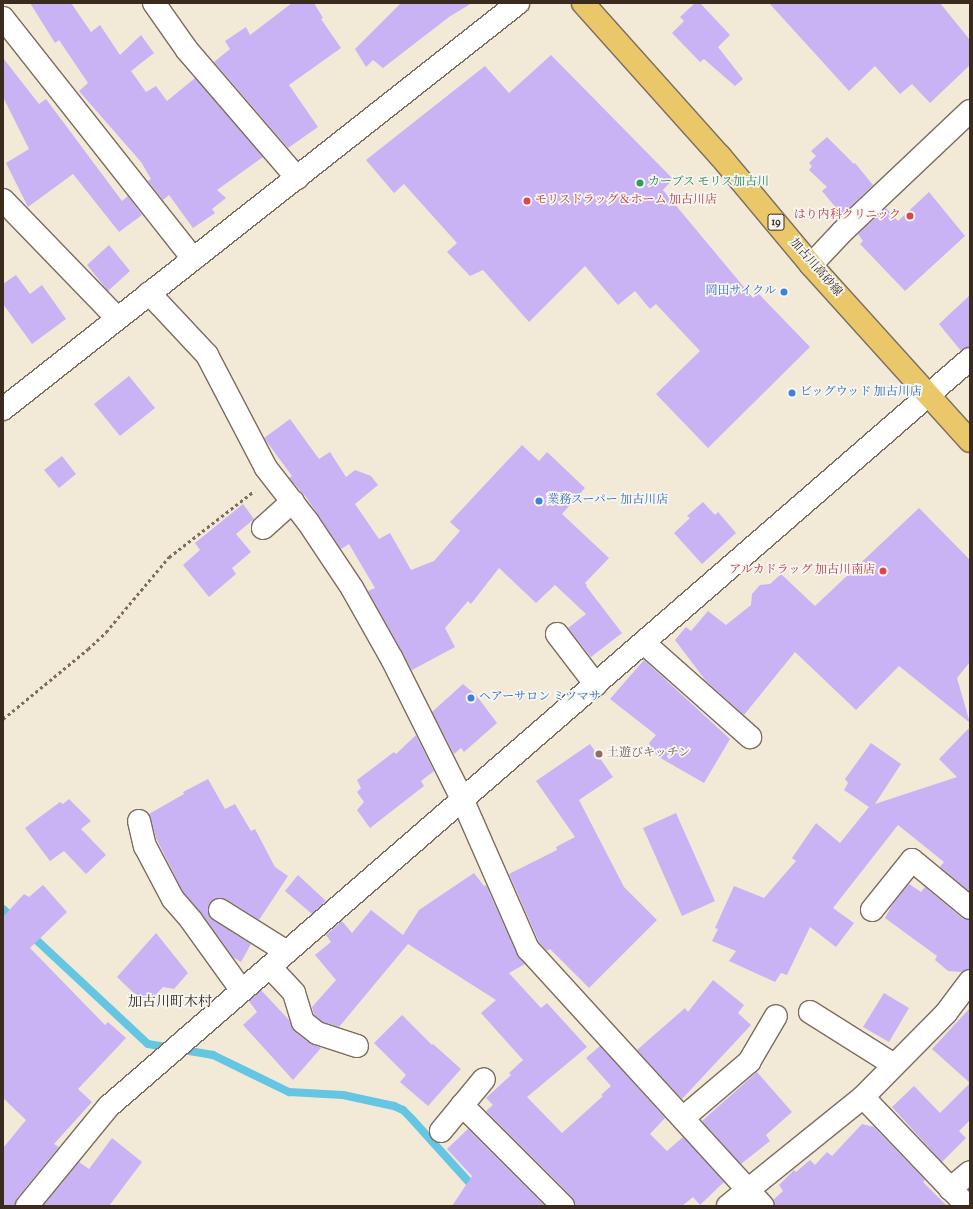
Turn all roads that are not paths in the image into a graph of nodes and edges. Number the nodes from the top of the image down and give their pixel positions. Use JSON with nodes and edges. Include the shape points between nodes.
{"nodes":[{"id":1,"x":154,"y":3,"type":"edge"},
{"id":2,"x":518,"y":3,"type":"edge"},
{"id":3,"x":583,"y":3,"type":"edge"},
{"id":4,"x":3,"y":18,"type":"edge"},
{"id":5,"x":970,"y":111,"type":"edge"},
{"id":6,"x":297,"y":178,"type":"junction"},
{"id":7,"x":3,"y":200,"type":"edge"},
{"id":8,"x":193,"y":259,"type":"junction"},
{"id":9,"x":811,"y":265,"type":"junction"},
{"id":10,"x":149,"y":293,"type":"junction"},
{"id":11,"x":116,"y":318,"type":"junction"},
{"id":12,"x":970,"y":359,"type":"edge"},
{"id":13,"x":929,"y":396,"type":"junction"},
{"id":14,"x":3,"y":409,"type":"edge"},
{"id":15,"x":970,"y":441,"type":"edge"},
{"id":16,"x":292,"y":501,"type":"junction"},
{"id":17,"x":263,"y":528,"type":"dead end"},
{"id":18,"x":557,"y":634,"type":"dead end"},
{"id":19,"x":644,"y":643,"type":"junction"},
{"id":20,"x":596,"y":685,"type":"junction"},
{"id":21,"x":750,"y":737,"type":"dead end"},
{"id":22,"x":463,"y":801,"type":"junction"},
{"id":23,"x":139,"y":821,"type":"dead end"},
{"id":24,"x":970,"y":908,"type":"edge"},
{"id":25,"x":220,"y":910,"type":"dead end"},
{"id":26,"x":872,"y":910,"type":"dead end"},
{"id":27,"x":287,"y":952,"type":"junction"},
{"id":28,"x":270,"y":967,"type":"junction"},
{"id":29,"x":970,"y":981,"type":"edge"},
{"id":30,"x":242,"y":991,"type":"junction"},
{"id":31,"x":810,"y":1012,"type":"dead end"},
{"id":32,"x":776,"y":1016,"type":"dead end"},
{"id":33,"x":357,"y":1046,"type":"dead end"},
{"id":34,"x":894,"y":1065,"type":"junction"},
{"id":35,"x":484,"y":1079,"type":"dead end"},
{"id":36,"x":863,"y":1097,"type":"junction"},
{"id":37,"x":462,"y":1106,"type":"junction"},
{"id":38,"x":683,"y":1118,"type":"junction"},
{"id":39,"x":441,"y":1131,"type":"dead end"},
{"id":40,"x":970,"y":1172,"type":"edge"},
{"id":41,"x":749,"y":1189,"type":"junction"},
{"id":42,"x":950,"y":1189,"type":"junction"},
{"id":43,"x":27,"y":1206,"type":"edge"},
{"id":44,"x":563,"y":1206,"type":"edge"},
{"id":45,"x":728,"y":1206,"type":"edge"},
{"id":46,"x":763,"y":1206,"type":"edge"},
{"id":47,"x":967,"y":1206,"type":"edge"}],
"edges":[{"from":1,"to":6,"type":"street","via":[[187,50]]},
{"from":2,"to":6,"type":"street"},
{"from":3,"to":9,"type":"main road","name":"加古川高砂線","number":"19","via":[[720,156]]},
{"from":4,"to":8,"type":"street"},
{"from":5,"to":9,"type":"street","via":[[842,232]]},
{"from":6,"to":8,"type":"street"},
{"from":7,"to":11,"type":"street"},
{"from":8,"to":10,"type":"street"},
{"from":9,"to":13,"type":"main road","name":"加古川高砂線","number":"19"},
{"from":10,"to":11,"type":"street"},
{"from":10,"to":16,"type":"street","via":[[207,355],[266,468]]},
{"from":11,"to":14,"type":"street"},
{"from":12,"to":13,"type":"street"},
{"from":13,"to":15,"type":"main road","name":"加古川高砂線","number":"19"},
{"from":13,"to":19,"type":"street"},
{"from":16,"to":17,"type":"street"},
{"from":16,"to":22,"type":"street","via":[[352,588],[392,659]]},
{"from":18,"to":20,"type":"street"},
{"from":19,"to":20,"type":"street"},
{"from":19,"to":21,"type":"street"},
{"from":20,"to":22,"type":"street"},
{"from":22,"to":27,"type":"street"},
{"from":22,"to":38,"type":"street","via":[[528,949]]},
{"from":23,"to":30,"type":"street","via":[[145,846],[173,899]]},
{"from":24,"to":26,"type":"street","via":[[912,860]]},
{"from":25,"to":27,"type":"street"},
{"from":27,"to":28,"type":"street"},
{"from":28,"to":30,"type":"street"},
{"from":28,"to":33,"type":"street","via":[[294,992],[303,1022],[317,1033]]},
{"from":29,"to":34,"type":"street","via":[[946,1013]]},
{"from":30,"to":43,"type":"street","via":[[108,1107]]},
{"from":31,"to":34,"type":"street"},
{"from":32,"to":38,"type":"street","via":[[749,1062]]},
{"from":34,"to":36,"type":"street"},
{"from":35,"to":37,"type":"street"},
{"from":36,"to":41,"type":"street"},
{"from":36,"to":42,"type":"street"},
{"from":37,"to":39,"type":"street"},
{"from":37,"to":44,"type":"street"},
{"from":38,"to":41,"type":"street"},
{"from":40,"to":42,"type":"street"},
{"from":41,"to":45,"type":"street"},
{"from":41,"to":46,"type":"street"},
{"from":42,"to":47,"type":"street"}]}
